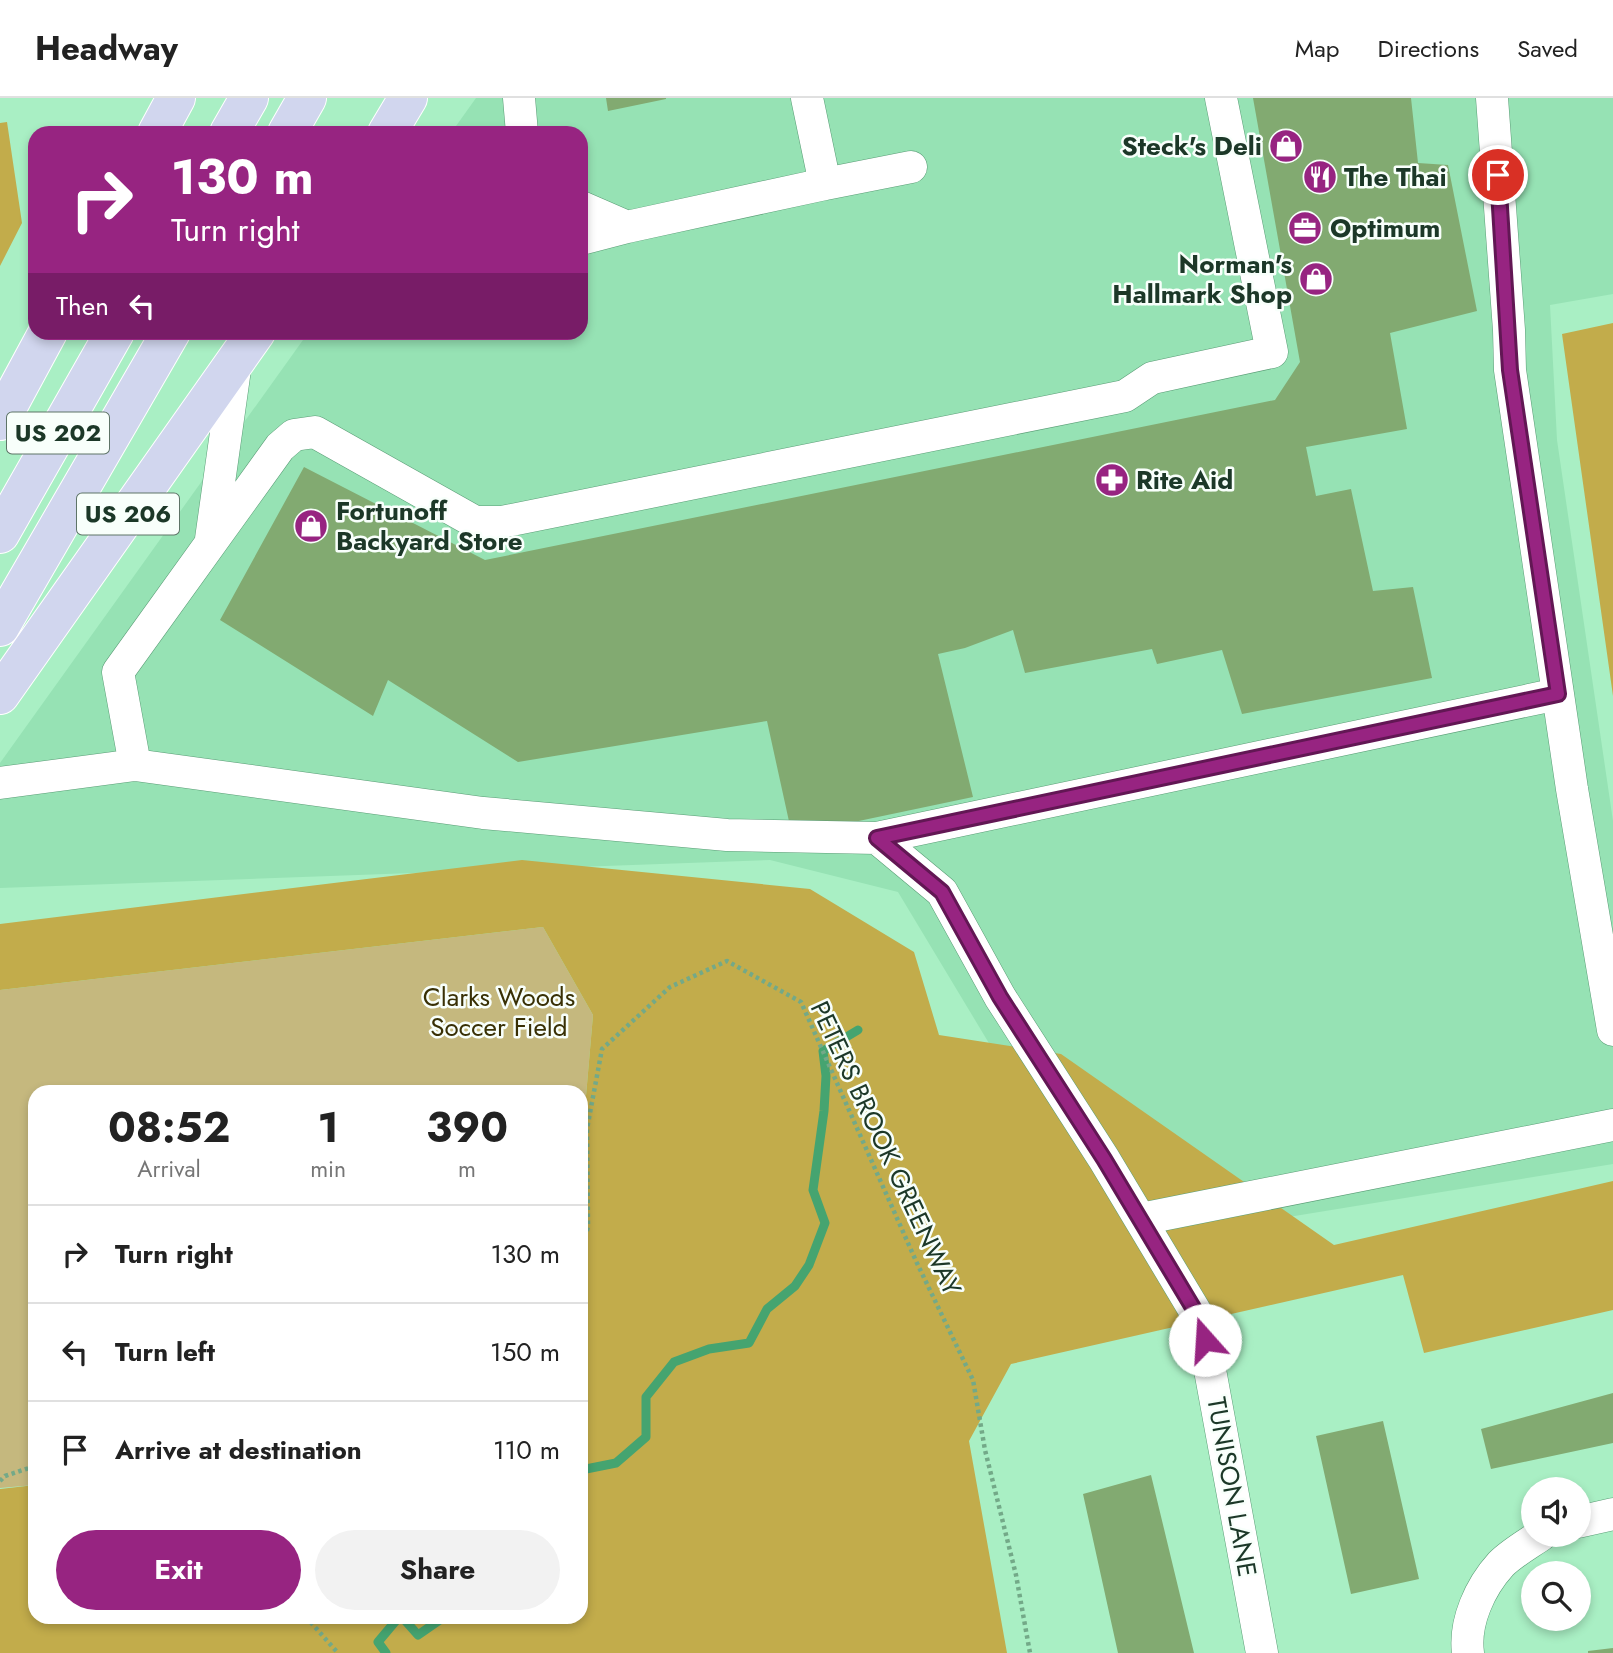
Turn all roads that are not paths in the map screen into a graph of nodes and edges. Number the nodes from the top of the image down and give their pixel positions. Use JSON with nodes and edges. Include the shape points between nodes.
{"nodes":[{"id":1,"x":176,"y":98,"type":"edge"},
{"id":2,"x":249,"y":98,"type":"edge"},
{"id":3,"x":307,"y":98,"type":"edge"},
{"id":4,"x":408,"y":98,"type":"edge"},
{"id":5,"x":519,"y":98,"type":"edge"},
{"id":6,"x":807,"y":98,"type":"edge"},
{"id":7,"x":1221,"y":98,"type":"edge"},
{"id":8,"x":1492,"y":98,"type":"edge"},
{"id":9,"x":161,"y":126,"type":"edge"},
{"id":10,"x":233,"y":126,"type":"edge"},
{"id":11,"x":290,"y":126,"type":"edge"},
{"id":12,"x":391,"y":126,"type":"edge"},
{"id":13,"x":521,"y":126,"type":"edge"},
{"id":14,"x":911,"y":167,"type":"dead end"},
{"id":15,"x":825,"y":184,"type":"junction"},
{"id":16,"x":588,"y":210,"type":"edge"},
{"id":17,"x":627,"y":227,"type":"junction"},
{"id":18,"x":588,"y":237,"type":"edge"},
{"id":19,"x":44,"y":340,"type":"edge"},
{"id":20,"x":110,"y":340,"type":"edge"},
{"id":21,"x":166,"y":340,"type":"edge"},
{"id":22,"x":246,"y":347,"type":"edge"},
{"id":23,"x":0,"y":421,"type":"edge"},
{"id":24,"x":0,"y":534,"type":"edge"},
{"id":25,"x":211,"y":544,"type":"junction"},
{"id":26,"x":0,"y":627,"type":"edge"},
{"id":27,"x":1558,"y":694,"type":"junction"},
{"id":28,"x":0,"y":695,"type":"edge"},
{"id":29,"x":135,"y":765,"type":"junction"},
{"id":30,"x":0,"y":783,"type":"edge"},
{"id":31,"x":877,"y":838,"type":"junction"},
{"id":32,"x":1613,"y":1030,"type":"edge"},
{"id":33,"x":1613,"y":1125,"type":"edge"},
{"id":34,"x":1141,"y":1219,"type":"junction"},
{"id":35,"x":1613,"y":1514,"type":"edge"},
{"id":36,"x":1591,"y":1519,"type":"edge"},
{"id":37,"x":1525,"y":1547,"type":"edge"},
{"id":38,"x":1262,"y":1653,"type":"edge"},
{"id":39,"x":1468,"y":1653,"type":"edge"}],
"edges":[{"from":1,"to":9,"type":"highway"},
{"from":2,"to":10,"type":"highway"},
{"from":3,"to":11,"type":"highway"},
{"from":4,"to":12,"type":"highway"},
{"from":5,"to":13,"type":"street"},
{"from":6,"to":15,"type":"street"},
{"from":7,"to":25,"type":"street","via":[[1272,352],[1152,378],[1125,396],[502,522],[475,522],[315,432],[294,435],[280,447]]},
{"from":8,"to":27,"type":"street","via":[[1510,370]]},
{"from":14,"to":15,"type":"street"},
{"from":15,"to":17,"type":"street"},
{"from":16,"to":17,"type":"street"},
{"from":17,"to":18,"type":"street"},
{"from":19,"to":23,"type":"highway"},
{"from":20,"to":24,"type":"highway","number":"US 202"},
{"from":21,"to":26,"type":"highway","number":"US 202"},
{"from":22,"to":25,"type":"street"},
{"from":22,"to":28,"type":"highway","number":"US 206"},
{"from":25,"to":29,"type":"street","via":[[118,672]]},
{"from":27,"to":31,"type":"street"},
{"from":27,"to":32,"type":"street"},
{"from":29,"to":30,"type":"street"},
{"from":29,"to":31,"type":"street","via":[[483,813],[727,835]]},
{"from":31,"to":34,"type":"street","via":[[942,892],[1000,997]]},
{"from":33,"to":34,"type":"street"},
{"from":34,"to":38,"type":"street","name":"TUNISON LANE","via":[[1201,1321]]},
{"from":35,"to":36,"type":"street"},
{"from":37,"to":39,"type":"street","via":[[1502,1564],[1472,1608]]}]}
